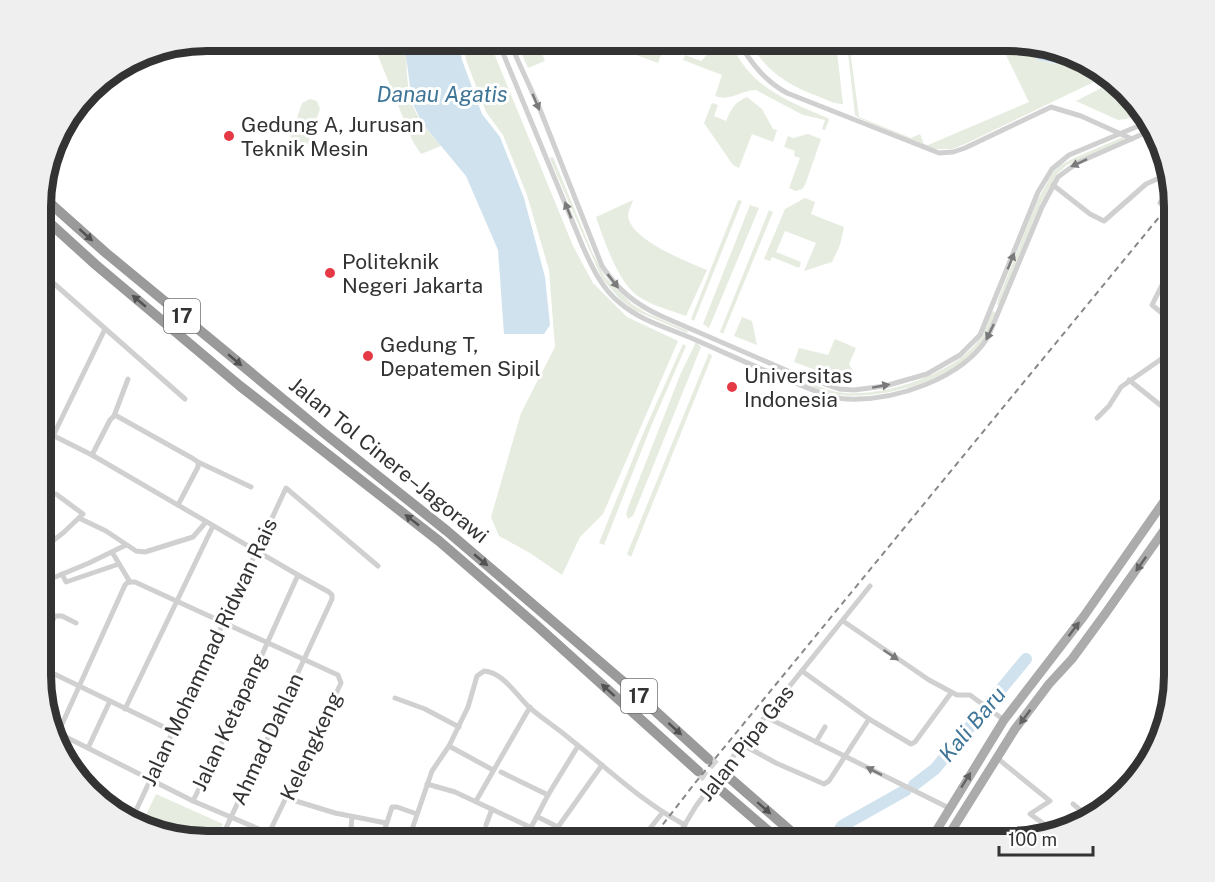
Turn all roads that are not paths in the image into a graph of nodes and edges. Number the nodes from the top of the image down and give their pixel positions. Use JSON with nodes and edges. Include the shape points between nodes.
{"nodes":[{"id":1,"x":514,"y":51,"type":"edge"},
{"id":2,"x":744,"y":51,"type":"edge"},
{"id":3,"x":503,"y":52,"type":"edge"},
{"id":4,"x":1141,"y":125,"type":"edge"},
{"id":5,"x":1145,"y":133,"type":"edge"},
{"id":6,"x":1121,"y":134,"type":"junction"},
{"id":7,"x":1132,"y":139,"type":"junction"},
{"id":8,"x":554,"y":148,"type":"junction"},
{"id":9,"x":544,"y":151,"type":"junction"},
{"id":10,"x":1161,"y":177,"type":"edge"},
{"id":11,"x":1053,"y":185,"type":"junction"},
{"id":12,"x":1164,"y":198,"type":"edge"},
{"id":13,"x":1160,"y":203,"type":"dead end"},
{"id":14,"x":51,"y":204,"type":"edge"},
{"id":15,"x":51,"y":224,"type":"edge"},
{"id":16,"x":51,"y":281,"type":"edge"},
{"id":17,"x":1164,"y":281,"type":"edge"},
{"id":18,"x":992,"y":307,"type":"junction"},
{"id":19,"x":1000,"y":310,"type":"junction"},
{"id":20,"x":1164,"y":315,"type":"edge"},
{"id":21,"x":105,"y":328,"type":"junction"},
{"id":22,"x":1164,"y":357,"type":"edge"},
{"id":23,"x":128,"y":379,"type":"dead end"},
{"id":24,"x":1129,"y":380,"type":"junction"},
{"id":25,"x":185,"y":399,"type":"dead end"},
{"id":26,"x":1164,"y":408,"type":"edge"},
{"id":27,"x":114,"y":416,"type":"junction"},
{"id":28,"x":1097,"y":418,"type":"dead end"},
{"id":29,"x":53,"y":436,"type":"joint"},
{"id":30,"x":92,"y":455,"type":"junction"},
{"id":31,"x":198,"y":462,"type":"junction"},
{"id":32,"x":251,"y":487,"type":"dead end"},
{"id":33,"x":51,"y":494,"type":"edge"},
{"id":34,"x":1164,"y":502,"type":"edge"},
{"id":35,"x":178,"y":505,"type":"junction"},
{"id":36,"x":80,"y":518,"type":"junction"},
{"id":37,"x":206,"y":522,"type":"junction"},
{"id":38,"x":213,"y":526,"type":"junction"},
{"id":39,"x":1164,"y":530,"type":"edge"},
{"id":40,"x":51,"y":541,"type":"edge"},
{"id":41,"x":126,"y":545,"type":"junction"},
{"id":42,"x":257,"y":551,"type":"junction"},
{"id":43,"x":112,"y":552,"type":"junction"},
{"id":44,"x":119,"y":564,"type":"junction"},
{"id":45,"x":378,"y":566,"type":"dead end"},
{"id":46,"x":62,"y":574,"type":"junction"},
{"id":47,"x":298,"y":575,"type":"junction"},
{"id":48,"x":51,"y":580,"type":"edge"},
{"id":49,"x":130,"y":582,"type":"junction"},
{"id":50,"x":870,"y":586,"type":"dead end"},
{"id":51,"x":176,"y":600,"type":"junction"},
{"id":52,"x":843,"y":621,"type":"junction"},
{"id":53,"x":76,"y":623,"type":"dead end"},
{"id":54,"x":51,"y":624,"type":"edge"},
{"id":55,"x":223,"y":624,"type":"junction"},
{"id":56,"x":265,"y":644,"type":"junction"},
{"id":57,"x":304,"y":661,"type":"junction"},
{"id":58,"x":802,"y":671,"type":"junction"},
{"id":59,"x":51,"y":672,"type":"edge"},
{"id":60,"x":1036,"y":679,"type":"junction"},
{"id":61,"x":78,"y":686,"type":"junction"},
{"id":62,"x":1046,"y":687,"type":"junction"},
{"id":63,"x":951,"y":693,"type":"junction"},
{"id":64,"x":395,"y":698,"type":"dead end"},
{"id":65,"x":110,"y":701,"type":"junction"},
{"id":66,"x":530,"y":707,"type":"junction"},
{"id":67,"x":125,"y":709,"type":"junction"},
{"id":68,"x":766,"y":717,"type":"junction"},
{"id":69,"x":869,"y":718,"type":"junction"},
{"id":70,"x":1004,"y":720,"type":"junction"},
{"id":71,"x":59,"y":725,"type":"edge"},
{"id":72,"x":459,"y":726,"type":"junction"},
{"id":73,"x":825,"y":727,"type":"dead end"},
{"id":74,"x":172,"y":731,"type":"junction"},
{"id":75,"x":64,"y":736,"type":"edge"},
{"id":76,"x":816,"y":742,"type":"junction"},
{"id":77,"x":743,"y":745,"type":"junction"},
{"id":78,"x":448,"y":746,"type":"junction"},
{"id":79,"x":578,"y":746,"type":"junction"},
{"id":80,"x":88,"y":748,"type":"junction"},
{"id":81,"x":844,"y":756,"type":"junction"},
{"id":82,"x":997,"y":758,"type":"junction"},
{"id":83,"x":708,"y":759,"type":"tunnel mouth"},
{"id":84,"x":602,"y":765,"type":"junction"},
{"id":85,"x":493,"y":770,"type":"junction"},
{"id":86,"x":698,"y":771,"type":"tunnel mouth"},
{"id":87,"x":501,"y":772,"type":"dead end"},
{"id":88,"x":725,"y":774,"type":"tunnel mouth"},
{"id":89,"x":149,"y":778,"type":"junction"},
{"id":90,"x":428,"y":784,"type":"junction"},
{"id":91,"x":716,"y":786,"type":"tunnel mouth"},
{"id":92,"x":548,"y":795,"type":"junction"},
{"id":93,"x":286,"y":798,"type":"junction"},
{"id":94,"x":193,"y":801,"type":"junction"},
{"id":95,"x":476,"y":801,"type":"junction"},
{"id":96,"x":1073,"y":804,"type":"dead end"},
{"id":97,"x":949,"y":808,"type":"junction"},
{"id":98,"x":492,"y":809,"type":"junction"},
{"id":99,"x":663,"y":812,"type":"junction"},
{"id":100,"x":1083,"y":812,"type":"edge"},
{"id":101,"x":135,"y":813,"type":"edge"},
{"id":102,"x":417,"y":814,"type":"junction"},
{"id":103,"x":230,"y":817,"type":"junction"},
{"id":104,"x":352,"y":817,"type":"junction"},
{"id":105,"x":537,"y":817,"type":"junction"},
{"id":106,"x":386,"y":823,"type":"junction"},
{"id":107,"x":486,"y":825,"type":"dead end"},
{"id":108,"x":685,"y":825,"type":"junction"},
{"id":109,"x":1047,"y":826,"type":"edge"},
{"id":110,"x":532,"y":828,"type":"junction"},
{"id":111,"x":224,"y":831,"type":"edge"},
{"id":112,"x":264,"y":831,"type":"edge"},
{"id":113,"x":270,"y":831,"type":"edge"},
{"id":114,"x":351,"y":831,"type":"edge"},
{"id":115,"x":384,"y":831,"type":"edge"},
{"id":116,"x":412,"y":831,"type":"edge"},
{"id":117,"x":530,"y":831,"type":"edge"},
{"id":118,"x":648,"y":831,"type":"edge"},
{"id":119,"x":681,"y":831,"type":"edge"},
{"id":120,"x":768,"y":831,"type":"edge"},
{"id":121,"x":791,"y":831,"type":"edge"},
{"id":122,"x":936,"y":831,"type":"edge"},
{"id":123,"x":952,"y":831,"type":"edge"}],
"edges":[{"from":1,"to":8,"type":"street","one_way":true},
{"from":2,"to":6,"type":"street","via":[[764,76],[787,93],[939,153],[965,148],[1051,106]]},
{"from":3,"to":9,"type":"street"},
{"from":4,"to":6,"type":"street"},
{"from":5,"to":7,"type":"street"},
{"from":6,"to":7,"type":"street"},
{"from":18,"to":6,"type":"street","one_way":true,"via":[[1047,175],[1062,159]]},
{"from":7,"to":11,"type":"street","one_way":true,"via":[[1070,167]]},
{"from":8,"to":9,"type":"street"},
{"from":8,"to":18,"type":"street","one_way":true,"via":[[602,266],[618,288],[641,307],[839,389],[885,386],[927,374],[960,355],[980,334]]},
{"from":19,"to":9,"type":"street","one_way":true,"via":[[974,356],[925,384],[855,399],[838,398],[803,386],[637,315],[611,295],[588,259]]},
{"from":10,"to":11,"type":"street","via":[[1146,184],[1104,220]]},
{"from":11,"to":19,"type":"street"},
{"from":12,"to":13,"type":"street"},
{"from":14,"to":83,"type":"highway","name":"Jalan Tol Cinere–Jagorawi","number":"17","one_way":true,"via":[[315,426],[447,531]]},
{"from":86,"to":15,"type":"highway","name":"Jalan Tol Cinere–Jagorawi","number":"17","one_way":true,"via":[[439,541],[240,386]]},
{"from":16,"to":21,"type":"street"},
{"from":17,"to":20,"type":"street","via":[[1152,305]]},
{"from":18,"to":19,"type":"street"},
{"from":21,"to":25,"type":"street"},
{"from":21,"to":29,"type":"street"},
{"from":22,"to":24,"type":"street"},
{"from":23,"to":27,"type":"street"},
{"from":24,"to":26,"type":"street"},
{"from":24,"to":28,"type":"street"},
{"from":27,"to":30,"type":"street"},
{"from":27,"to":31,"type":"street"},
{"from":29,"to":30,"type":"street"},
{"from":30,"to":35,"type":"street"},
{"from":31,"to":32,"type":"street"},
{"from":31,"to":35,"type":"street"},
{"from":33,"to":36,"type":"street","via":[[82,513]]},
{"from":60,"to":34,"type":"main road","one_way":true},
{"from":35,"to":37,"type":"street"},
{"from":36,"to":40,"type":"street"},
{"from":36,"to":41,"type":"street"},
{"from":37,"to":38,"type":"street"},
{"from":37,"to":41,"type":"street","via":[[195,536],[151,552],[136,551]]},
{"from":38,"to":42,"type":"street"},
{"from":38,"to":51,"type":"street"},
{"from":39,"to":62,"type":"main road","one_way":true,"via":[[1072,659]]},
{"from":41,"to":43,"type":"street"},
{"from":42,"to":45,"type":"street","name":"Jalan Mohammad Ridwan Rais","via":[[286,488]]},
{"from":42,"to":47,"type":"street"},
{"from":42,"to":55,"type":"street","name":"Jalan Mohammad Ridwan Rais"},
{"from":43,"to":44,"type":"street"},
{"from":43,"to":46,"type":"street"},
{"from":44,"to":46,"type":"street","via":[[66,582]]},
{"from":44,"to":49,"type":"street"},
{"from":46,"to":48,"type":"street"},
{"from":47,"to":56,"type":"street","name":"Jalan Ketapang"},
{"from":47,"to":57,"type":"street","name":"Ahmad Dahlan","via":[[333,596]]},
{"from":49,"to":51,"type":"street","name":"Kelengkeng"},
{"from":49,"to":61,"type":"street","via":[[125,585]]},
{"from":50,"to":52,"type":"street","name":"Jalan Pipa Gas"},
{"from":51,"to":55,"type":"street","name":"Kelengkeng"},
{"from":51,"to":67,"type":"street"},
{"from":52,"to":58,"type":"street","name":"Jalan Pipa Gas"},
{"from":52,"to":63,"type":"street","one_way":true},
{"from":53,"to":54,"type":"street","via":[[55,616]]},
{"from":55,"to":56,"type":"street","name":"Kelengkeng"},
{"from":55,"to":74,"type":"street","name":"Jalan Mohammad Ridwan Rais"},
{"from":56,"to":57,"type":"street","name":"Kelengkeng"},
{"from":56,"to":94,"type":"street","name":"Jalan Ketapang"},
{"from":57,"to":93,"type":"street","name":"Kelengkeng","via":[[338,675],[341,681]]},
{"from":57,"to":103,"type":"street","name":"Ahmad Dahlan"},
{"from":58,"to":68,"type":"street","name":"Jalan Pipa Gas"},
{"from":58,"to":69,"type":"street"},
{"from":59,"to":61,"type":"street"},
{"from":60,"to":62,"type":"main road"},
{"from":60,"to":70,"type":"main road"},
{"from":61,"to":65,"type":"street"},
{"from":61,"to":71,"type":"street"},
{"from":62,"to":82,"type":"main road","one_way":true},
{"from":63,"to":69,"type":"street","via":[[913,743]]},
{"from":63,"to":70,"type":"street","via":[[970,695]]},
{"from":64,"to":72,"type":"street"},
{"from":65,"to":67,"type":"street"},
{"from":65,"to":80,"type":"street"},
{"from":66,"to":72,"type":"street","via":[[506,683],[490,671],[482,671]]},
{"from":66,"to":79,"type":"street"},
{"from":66,"to":85,"type":"street"},
{"from":67,"to":74,"type":"street"},
{"from":68,"to":76,"type":"street"},
{"from":68,"to":77,"type":"street","name":"Jalan Pipa Gas"},
{"from":69,"to":81,"type":"street"},
{"from":97,"to":70,"type":"main road","one_way":true},
{"from":72,"to":78,"type":"street"},
{"from":73,"to":76,"type":"street"},
{"from":74,"to":89,"type":"street","name":"Jalan Mohammad Ridwan Rais"},
{"from":75,"to":80,"type":"street","name":"Jalan Ketapang"},
{"from":76,"to":81,"type":"street"},
{"from":77,"to":81,"type":"street","via":[[824,784]]},
{"from":77,"to":108,"type":"street","name":"Jalan Pipa Gas"},
{"from":78,"to":85,"type":"street"},
{"from":78,"to":90,"type":"street"},
{"from":79,"to":84,"type":"street"},
{"from":79,"to":92,"type":"street"},
{"from":80,"to":89,"type":"street","name":"Jalan Ketapang"},
{"from":97,"to":81,"type":"street","one_way":true},
{"from":82,"to":109,"type":"street","via":[[1050,801],[1030,814]]},
{"from":82,"to":123,"type":"main road"},
{"from":84,"to":99,"type":"street"},
{"from":84,"to":105,"type":"street","via":[[558,827]]},
{"from":85,"to":95,"type":"street"},
{"from":87,"to":92,"type":"street"},
{"from":88,"to":121,"type":"highway","one_way":true},
{"from":89,"to":94,"type":"street","name":"Jalan Ketapang"},
{"from":89,"to":101,"type":"street","name":"Jalan Mohammad Ridwan Rais"},
{"from":90,"to":95,"type":"street"},
{"from":90,"to":102,"type":"street"},
{"from":91,"to":120,"type":"highway"},
{"from":92,"to":105,"type":"street"},
{"from":93,"to":104,"type":"street"},
{"from":93,"to":113,"type":"street","name":"Kelengkeng"},
{"from":94,"to":103,"type":"street","name":"Jalan Ketapang"},
{"from":95,"to":98,"type":"street"},
{"from":96,"to":100,"type":"street"},
{"from":97,"to":122,"type":"main road"},
{"from":98,"to":107,"type":"street"},
{"from":98,"to":110,"type":"street"},
{"from":99,"to":108,"type":"street"},
{"from":99,"to":118,"type":"street"},
{"from":102,"to":106,"type":"street","via":[[394,807]]},
{"from":102,"to":116,"type":"street"},
{"from":103,"to":111,"type":"street","name":"Ahmad Dahlan"},
{"from":103,"to":112,"type":"street","name":"Jalan Ketapang"},
{"from":104,"to":106,"type":"street"},
{"from":104,"to":114,"type":"street"},
{"from":105,"to":110,"type":"street"},
{"from":106,"to":115,"type":"street"},
{"from":108,"to":119,"type":"street","name":"Jalan Pipa Gas"},
{"from":110,"to":117,"type":"street"}]}
